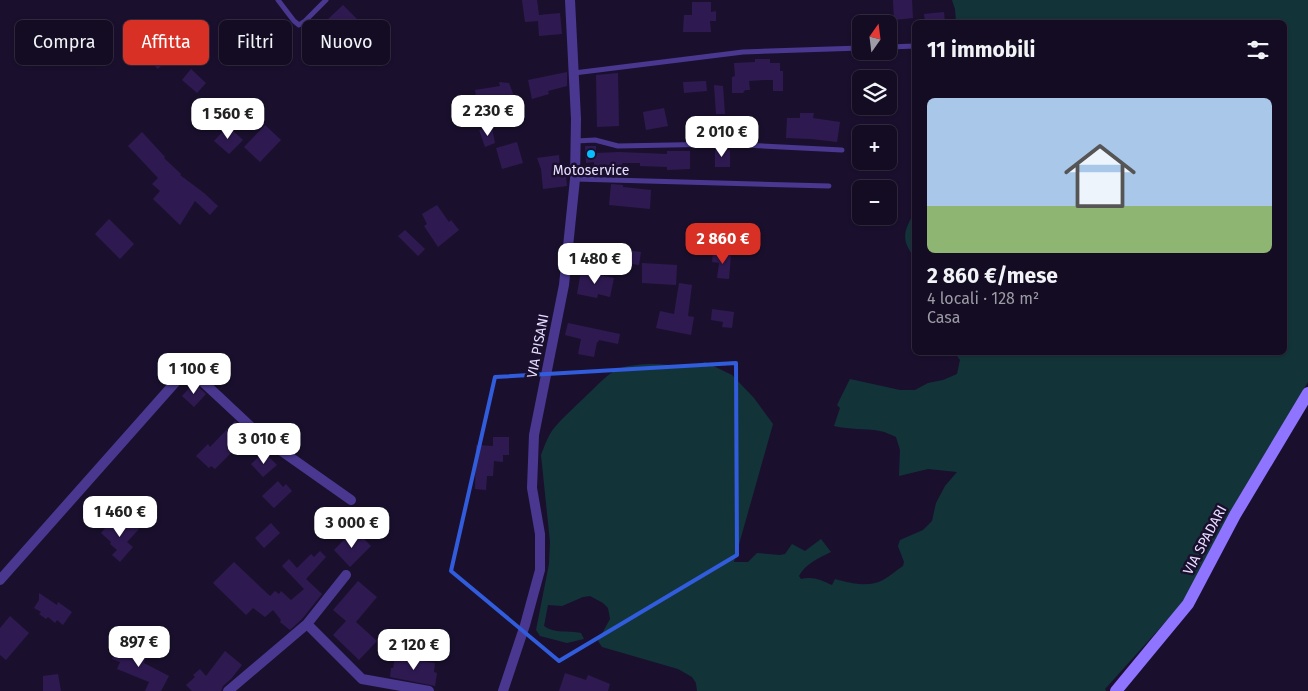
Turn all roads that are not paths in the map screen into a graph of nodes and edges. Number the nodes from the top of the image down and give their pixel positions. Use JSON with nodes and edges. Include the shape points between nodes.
{"nodes":[{"id":1,"x":278,"y":0,"type":"edge"},
{"id":2,"x":326,"y":0,"type":"edge"},
{"id":3,"x":570,"y":0,"type":"edge"},
{"id":4,"x":912,"y":46,"type":"edge"},
{"id":5,"x":898,"y":47,"type":"edge"},
{"id":6,"x":852,"y":48,"type":"edge"},
{"id":7,"x":573,"y":73,"type":"junction"},
{"id":8,"x":576,"y":141,"type":"junction"},
{"id":9,"x":842,"y":150,"type":"dead end"},
{"id":10,"x":575,"y":179,"type":"junction"},
{"id":11,"x":829,"y":186,"type":"dead end"},
{"id":12,"x":1308,"y":393,"type":"edge"},
{"id":13,"x":351,"y":500,"type":"dead end"},
{"id":14,"x":346,"y":575,"type":"dead end"},
{"id":15,"x":0,"y":580,"type":"edge"},
{"id":16,"x":307,"y":624,"type":"junction"},
{"id":17,"x":228,"y":691,"type":"edge"},
{"id":18,"x":430,"y":691,"type":"edge"},
{"id":19,"x":503,"y":691,"type":"edge"},
{"id":20,"x":1116,"y":691,"type":"edge"}],
"edges":[{"from":1,"to":2,"type":"lane","via":[[299,25]]},
{"from":3,"to":7,"type":"street","name":"VIA PISANI"},
{"from":4,"to":5,"type":"lane"},
{"from":6,"to":7,"type":"lane","via":[[743,52]]},
{"from":7,"to":8,"type":"street","name":"VIA PISANI"},
{"from":8,"to":9,"type":"lane","via":[[595,140],[618,146],[724,144]]},
{"from":8,"to":10,"type":"street","name":"VIA PISANI"},
{"from":10,"to":11,"type":"lane"},
{"from":10,"to":19,"type":"street","name":"VIA PISANI","via":[[564,285],[534,435],[532,488],[540,534],[540,570]]},
{"from":12,"to":20,"type":"street","name":"VIA SPADARI","via":[[1235,515],[1188,604]]},
{"from":13,"to":15,"type":"street","via":[[264,438],[188,368]]},
{"from":14,"to":16,"type":"street"},
{"from":16,"to":17,"type":"street"},
{"from":16,"to":18,"type":"street","via":[[362,679]]}]}
